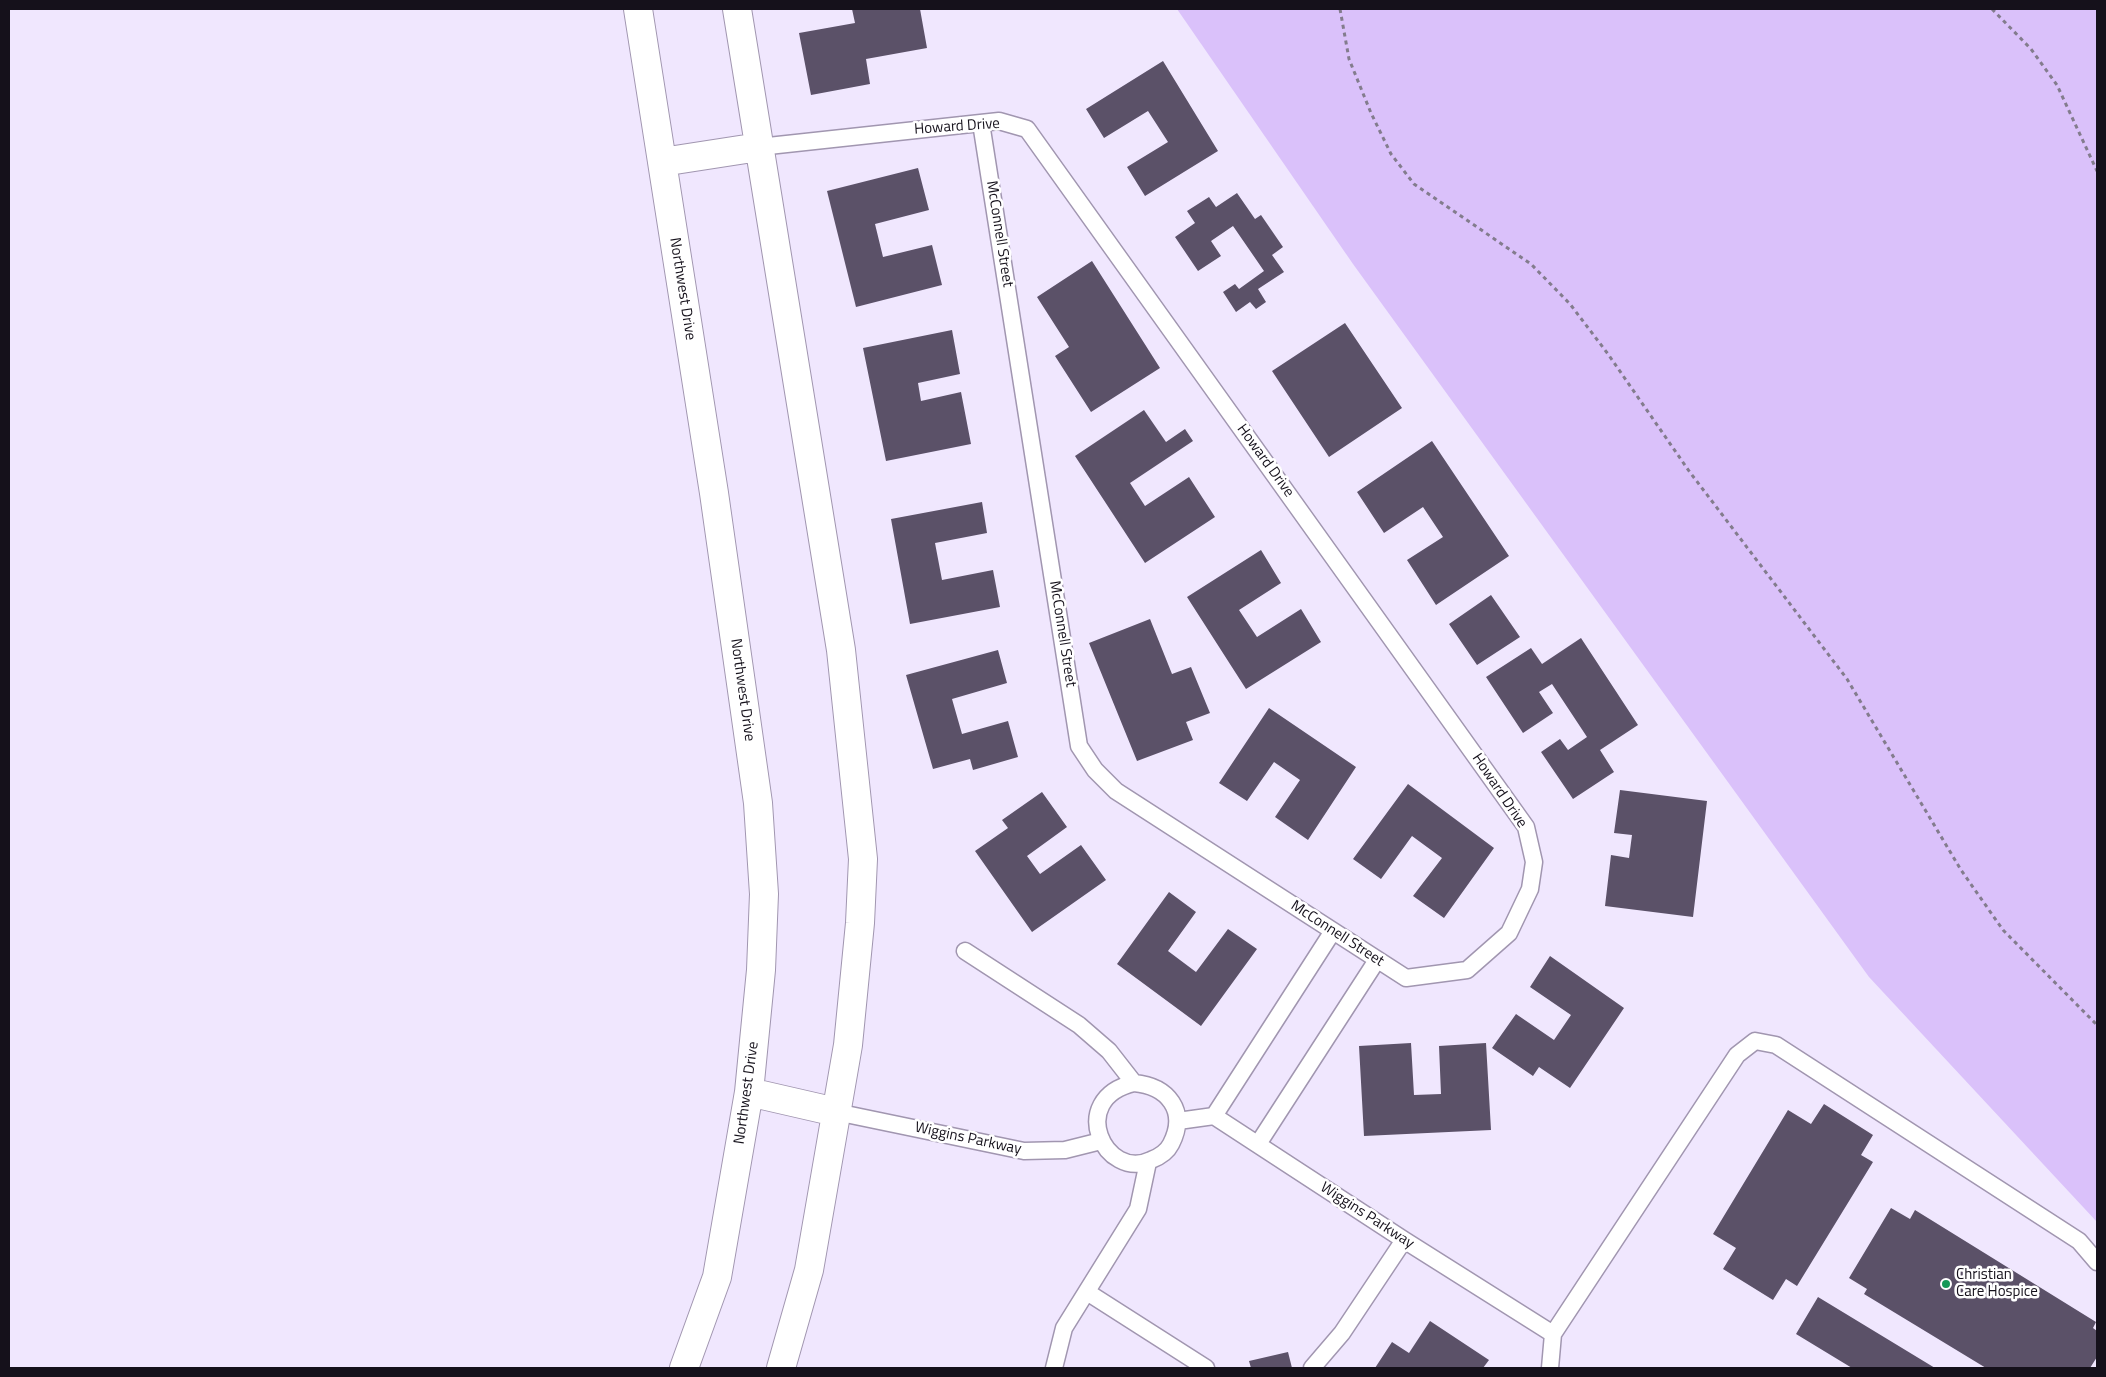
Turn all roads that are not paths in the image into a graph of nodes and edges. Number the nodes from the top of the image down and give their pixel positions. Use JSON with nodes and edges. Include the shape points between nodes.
{"nodes":[{"id":1,"x":638,"y":9,"type":"edge"},
{"id":2,"x":737,"y":9,"type":"edge"},
{"id":3,"x":982,"y":123,"type":"junction"},
{"id":4,"x":759,"y":147,"type":"junction"},
{"id":5,"x":662,"y":162,"type":"junction"},
{"id":6,"x":1333,"y":931,"type":"junction"},
{"id":7,"x":965,"y":951,"type":"dead end"},
{"id":8,"x":1377,"y":960,"type":"junction"},
{"id":9,"x":1406,"y":978,"type":"joint"},
{"id":10,"x":1134,"y":1083,"type":"junction"},
{"id":11,"x":749,"y":1092,"type":"junction"},
{"id":12,"x":836,"y":1112,"type":"junction"},
{"id":13,"x":1214,"y":1116,"type":"junction"},
{"id":14,"x":1178,"y":1121,"type":"junction"},
{"id":15,"x":1101,"y":1141,"type":"junction"},
{"id":16,"x":1258,"y":1144,"type":"junction"},
{"id":17,"x":1148,"y":1162,"type":"junction"},
{"id":18,"x":1404,"y":1240,"type":"junction"},
{"id":19,"x":2097,"y":1262,"type":"edge"},
{"id":20,"x":1087,"y":1292,"type":"junction"},
{"id":21,"x":1553,"y":1334,"type":"junction"},
{"id":22,"x":684,"y":1368,"type":"edge"},
{"id":23,"x":781,"y":1368,"type":"edge"},
{"id":24,"x":1054,"y":1368,"type":"edge"},
{"id":25,"x":1206,"y":1368,"type":"edge"},
{"id":26,"x":1312,"y":1368,"type":"edge"},
{"id":27,"x":1550,"y":1368,"type":"edge"}],
"edges":[{"from":1,"to":5,"type":"main road","name":"Northwest Drive"},
{"from":2,"to":4,"type":"main road"},
{"from":3,"to":4,"type":"lane","name":"Howard Drive"},
{"from":3,"to":6,"type":"lane","name":"McConnell Street","via":[[1079,746],[1095,770],[1116,791]]},
{"from":3,"to":9,"type":"lane","name":"Howard Drive","via":[[999,121],[1027,129],[1526,826],[1534,862],[1530,889],[1509,933],[1467,970]]},
{"from":4,"to":5,"type":"main road"},
{"from":4,"to":12,"type":"main road","via":[[840,650],[864,859],[849,1035]]},
{"from":5,"to":11,"type":"main road","name":"Northwest Drive","via":[[758,803],[763,913]]},
{"from":6,"to":8,"type":"lane","name":"McConnell Street"},
{"from":6,"to":13,"type":"lane"},
{"from":7,"to":10,"type":"lane","via":[[1080,1025],[1109,1051]]},
{"from":8,"to":9,"type":"lane","name":"McConnell Street"},
{"from":8,"to":16,"type":"lane"},
{"from":10,"to":14,"type":"lane","via":[[1147,1084],[1169,1097]]},
{"from":10,"to":15,"type":"lane","via":[[1116,1089],[1102,1102],[1097,1127]]},
{"from":11,"to":12,"type":"main road"},
{"from":11,"to":22,"type":"main road","name":"Northwest Drive","via":[[717,1277]]},
{"from":12,"to":15,"type":"lane","name":"Wiggins Parkway","via":[[1024,1152],[1064,1150]]},
{"from":12,"to":23,"type":"main road","via":[[809,1270]]},
{"from":13,"to":14,"type":"lane"},
{"from":13,"to":16,"type":"lane","name":"Wiggins Parkway"},
{"from":14,"to":17,"type":"lane","via":[[1170,1147]]},
{"from":15,"to":17,"type":"lane","via":[[1120,1160]]},
{"from":16,"to":18,"type":"lane","name":"Wiggins Parkway"},
{"from":17,"to":20,"type":"lane","via":[[1138,1209]]},
{"from":18,"to":21,"type":"lane","name":"Wiggins Parkway"},
{"from":18,"to":26,"type":"lane","via":[[1342,1333]]},
{"from":19,"to":21,"type":"lane","via":[[2079,1241],[1785,1050],[1755,1041],[1737,1055]]},
{"from":20,"to":24,"type":"lane","via":[[1064,1328]]},
{"from":20,"to":25,"type":"lane"},
{"from":21,"to":27,"type":"lane"}]}
